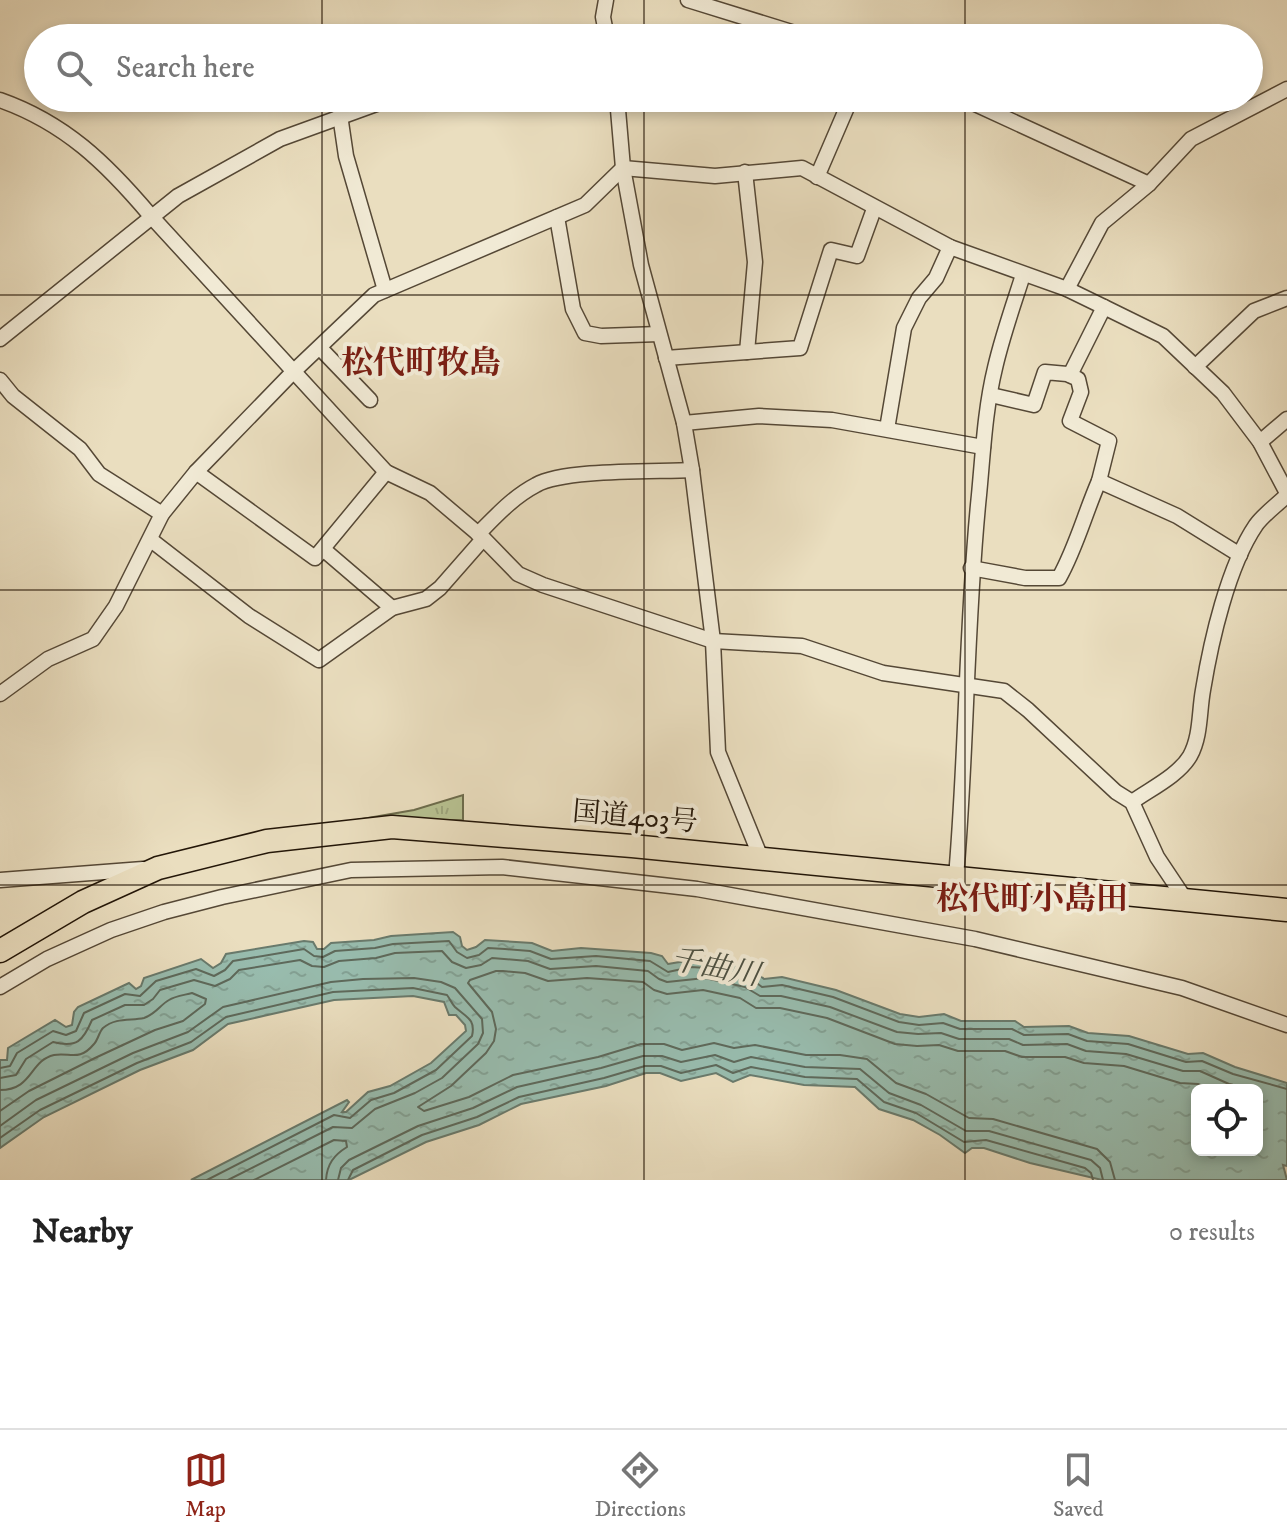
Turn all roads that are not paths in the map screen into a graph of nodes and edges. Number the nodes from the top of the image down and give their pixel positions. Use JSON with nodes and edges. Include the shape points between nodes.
{"nodes":[{"id":1,"x":606,"y":0,"type":"edge"},
{"id":2,"x":688,"y":0,"type":"edge"},
{"id":3,"x":604,"y":24,"type":"edge"},
{"id":4,"x":766,"y":24,"type":"edge"},
{"id":5,"x":1287,"y":89,"type":"edge"},
{"id":6,"x":0,"y":100,"type":"edge"},
{"id":7,"x":1263,"y":102,"type":"edge"},
{"id":8,"x":24,"y":110,"type":"edge"},
{"id":9,"x":30,"y":112,"type":"edge"},
{"id":10,"x":349,"y":112,"type":"edge"},
{"id":11,"x":618,"y":112,"type":"edge"},
{"id":12,"x":845,"y":112,"type":"edge"},
{"id":13,"x":992,"y":112,"type":"edge"},
{"id":14,"x":1243,"y":112,"type":"edge"},
{"id":15,"x":340,"y":115,"type":"junction"},
{"id":16,"x":623,"y":168,"type":"junction"},
{"id":17,"x":745,"y":172,"type":"junction"},
{"id":18,"x":817,"y":177,"type":"junction"},
{"id":19,"x":1149,"y":184,"type":"junction"},
{"id":20,"x":874,"y":209,"type":"junction"},
{"id":21,"x":150,"y":215,"type":"junction"},
{"id":22,"x":557,"y":217,"type":"junction"},
{"id":23,"x":950,"y":247,"type":"junction"},
{"id":24,"x":1023,"y":275,"type":"junction"},
{"id":25,"x":1067,"y":289,"type":"junction"},
{"id":26,"x":385,"y":290,"type":"junction"},
{"id":27,"x":1287,"y":298,"type":"edge"},
{"id":28,"x":1104,"y":307,"type":"junction"},
{"id":29,"x":659,"y":334,"type":"junction"},
{"id":30,"x":0,"y":339,"type":"edge"},
{"id":31,"x":320,"y":348,"type":"junction"},
{"id":32,"x":747,"y":352,"type":"junction"},
{"id":33,"x":666,"y":358,"type":"junction"},
{"id":34,"x":1195,"y":367,"type":"junction"},
{"id":35,"x":293,"y":372,"type":"junction"},
{"id":36,"x":1070,"y":375,"type":"junction"},
{"id":37,"x":0,"y":380,"type":"edge"},
{"id":38,"x":991,"y":395,"type":"junction"},
{"id":39,"x":370,"y":400,"type":"dead end"},
{"id":40,"x":1287,"y":419,"type":"edge"},
{"id":41,"x":684,"y":423,"type":"junction"},
{"id":42,"x":887,"y":429,"type":"junction"},
{"id":43,"x":1260,"y":442,"type":"junction"},
{"id":44,"x":983,"y":447,"type":"junction"},
{"id":45,"x":692,"y":470,"type":"junction"},
{"id":46,"x":196,"y":472,"type":"junction"},
{"id":47,"x":386,"y":472,"type":"junction"},
{"id":48,"x":1099,"y":481,"type":"junction"},
{"id":49,"x":1287,"y":494,"type":"edge"},
{"id":50,"x":162,"y":514,"type":"junction"},
{"id":51,"x":480,"y":536,"type":"junction"},
{"id":52,"x":151,"y":540,"type":"junction"},
{"id":53,"x":323,"y":549,"type":"junction"},
{"id":54,"x":1240,"y":555,"type":"junction"},
{"id":55,"x":971,"y":568,"type":"junction"},
{"id":56,"x":392,"y":608,"type":"junction"},
{"id":57,"x":713,"y":641,"type":"junction"},
{"id":58,"x":965,"y":684,"type":"junction"},
{"id":59,"x":0,"y":694,"type":"edge"},
{"id":60,"x":1132,"y":802,"type":"junction"},
{"id":61,"x":761,"y":858,"type":"junction"},
{"id":62,"x":158,"y":868,"type":"junction"},
{"id":63,"x":956,"y":877,"type":"junction"},
{"id":64,"x":0,"y":880,"type":"edge"},
{"id":65,"x":1185,"y":899,"type":"junction"},
{"id":66,"x":1287,"y":910,"type":"edge"},
{"id":67,"x":0,"y":951,"type":"edge"},
{"id":68,"x":0,"y":987,"type":"edge"},
{"id":69,"x":1287,"y":1025,"type":"edge"}],
"edges":[{"from":1,"to":3,"type":"street"},
{"from":2,"to":4,"type":"street"},
{"from":5,"to":7,"type":"street"},
{"from":6,"to":8,"type":"street"},
{"from":9,"to":21,"type":"street","via":[[75,139],[115,173]]},
{"from":10,"to":15,"type":"street"},
{"from":11,"to":16,"type":"street"},
{"from":12,"to":18,"type":"street"},
{"from":13,"to":19,"type":"street"},
{"from":14,"to":19,"type":"street","via":[[1191,139]]},
{"from":15,"to":21,"type":"street","via":[[238,161]]},
{"from":15,"to":26,"type":"street","via":[[346,156]]},
{"from":16,"to":17,"type":"street","via":[[715,176]]},
{"from":16,"to":22,"type":"street","via":[[585,205]]},
{"from":16,"to":29,"type":"street"},
{"from":17,"to":18,"type":"street","via":[[802,168]]},
{"from":17,"to":32,"type":"street","via":[[755,262]]},
{"from":18,"to":20,"type":"street"},
{"from":19,"to":25,"type":"street","via":[[1102,223]]},
{"from":20,"to":23,"type":"street"},
{"from":20,"to":32,"type":"street","via":[[857,256],[831,250],[800,348]]},
{"from":21,"to":30,"type":"street"},
{"from":21,"to":35,"type":"street"},
{"from":22,"to":26,"type":"street"},
{"from":22,"to":29,"type":"street","via":[[573,309],[585,333]]},
{"from":23,"to":24,"type":"street"},
{"from":23,"to":42,"type":"street","via":[[904,328]]},
{"from":24,"to":25,"type":"street"},
{"from":24,"to":38,"type":"street"},
{"from":25,"to":28,"type":"street"},
{"from":26,"to":31,"type":"street"},
{"from":27,"to":34,"type":"street","via":[[1254,311]]},
{"from":28,"to":34,"type":"street","via":[[1163,336]]},
{"from":28,"to":36,"type":"street"},
{"from":29,"to":33,"type":"street"},
{"from":31,"to":35,"type":"street"},
{"from":31,"to":39,"type":"street"},
{"from":32,"to":33,"type":"street"},
{"from":33,"to":41,"type":"street"},
{"from":34,"to":43,"type":"street","via":[[1223,393]]},
{"from":35,"to":46,"type":"street"},
{"from":35,"to":47,"type":"street"},
{"from":36,"to":38,"type":"street","via":[[1045,372],[1034,405]]},
{"from":36,"to":48,"type":"street","via":[[1078,379],[1081,392],[1070,421],[1109,441]]},
{"from":37,"to":50,"type":"street","via":[[80,449],[99,474]]},
{"from":38,"to":44,"type":"street"},
{"from":40,"to":43,"type":"street"},
{"from":41,"to":42,"type":"street","via":[[759,416]]},
{"from":41,"to":45,"type":"street"},
{"from":42,"to":44,"type":"street"},
{"from":43,"to":49,"type":"street"},
{"from":44,"to":55,"type":"street"},
{"from":45,"to":51,"type":"street","via":[[567,475],[538,483],[507,505]]},
{"from":45,"to":57,"type":"street"},
{"from":46,"to":50,"type":"street"},
{"from":46,"to":53,"type":"street","via":[[315,558]]},
{"from":47,"to":51,"type":"street","via":[[430,493]]},
{"from":47,"to":53,"type":"street"},
{"from":48,"to":54,"type":"street","via":[[1177,516]]},
{"from":48,"to":55,"type":"street","via":[[1059,578]]},
{"from":49,"to":54,"type":"street","via":[[1257,524]]},
{"from":50,"to":52,"type":"street"},
{"from":51,"to":56,"type":"street","via":[[440,588],[426,599]]},
{"from":51,"to":57,"type":"street","via":[[518,574]]},
{"from":52,"to":56,"type":"street","via":[[249,616],[319,660]]},
{"from":52,"to":59,"type":"street","via":[[93,639],[48,659]]},
{"from":53,"to":56,"type":"street"},
{"from":54,"to":60,"type":"street","via":[[1213,634],[1197,739],[1177,770]]},
{"from":55,"to":58,"type":"street"},
{"from":57,"to":58,"type":"street","via":[[802,646],[883,673]]},
{"from":57,"to":61,"type":"street","via":[[718,752]]},
{"from":58,"to":60,"type":"street","via":[[1004,691]]},
{"from":58,"to":63,"type":"street"},
{"from":60,"to":65,"type":"street","via":[[1157,857]]},
{"from":61,"to":62,"type":"highway","name":"国道403号","via":[[392,827],[267,841]]},
{"from":61,"to":63,"type":"highway","name":"国道403号"},
{"from":62,"to":64,"type":"street"},
{"from":62,"to":67,"type":"highway","name":"国道403号","via":[[83,902]]},
{"from":63,"to":65,"type":"highway","name":"国道403号"},
{"from":65,"to":66,"type":"highway","name":"国道403号"},
{"from":68,"to":69,"type":"street","via":[[111,930],[222,897],[351,870],[502,867],[697,889],[975,939],[1182,988]]}]}
